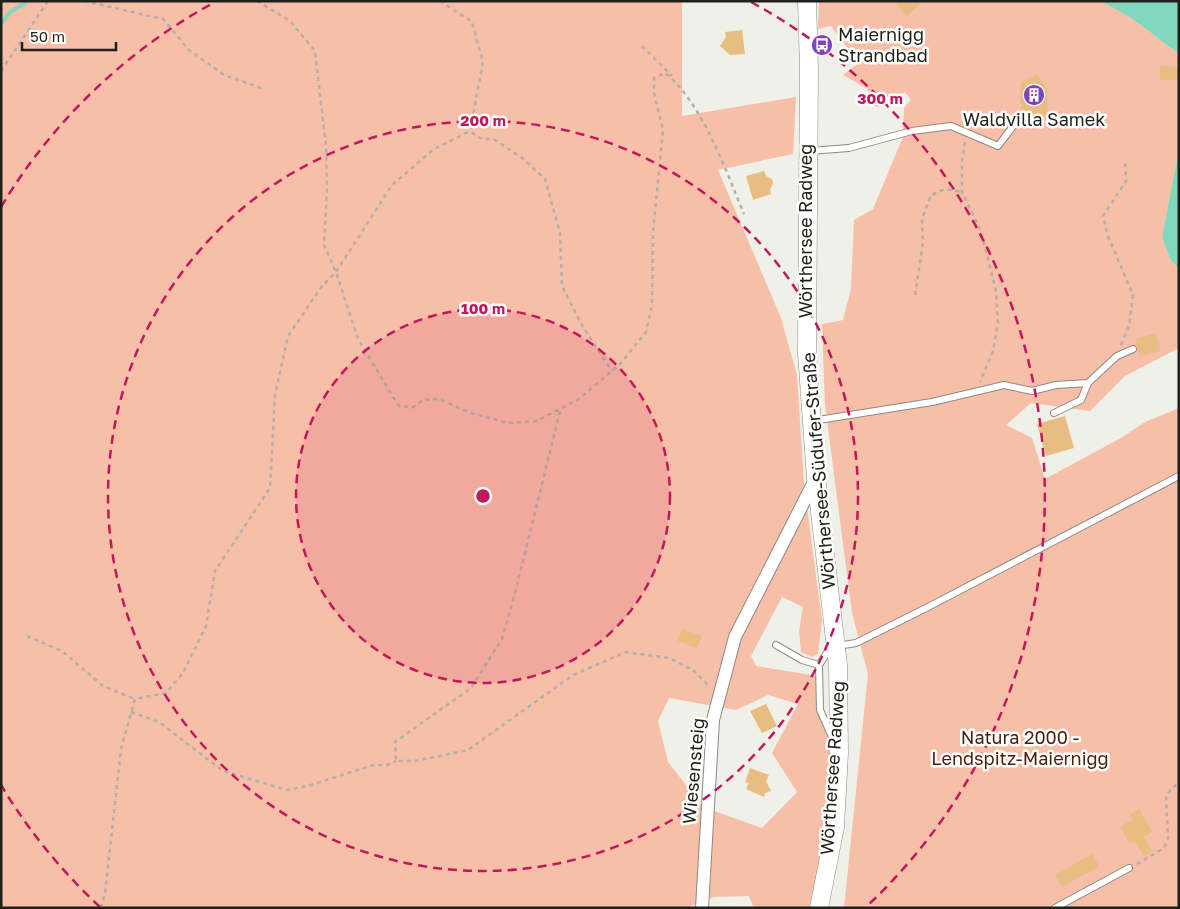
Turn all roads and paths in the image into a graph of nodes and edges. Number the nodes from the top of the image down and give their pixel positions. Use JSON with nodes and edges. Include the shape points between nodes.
{"nodes":[{"id":1,"x":48,"y":1,"type":"edge"},
{"id":2,"x":84,"y":1,"type":"edge"},
{"id":3,"x":256,"y":1,"type":"edge"},
{"id":4,"x":440,"y":1,"type":"edge"},
{"id":5,"x":807,"y":1,"type":"edge"},
{"id":6,"x":642,"y":46,"type":"dead end"},
{"id":7,"x":1,"y":71,"type":"edge"},
{"id":8,"x":678,"y":83,"type":"junction"},
{"id":9,"x":264,"y":89,"type":"dead end"},
{"id":10,"x":1016,"y":121,"type":"dead end"},
{"id":11,"x":470,"y":131,"type":"junction"},
{"id":12,"x":967,"y":134,"type":"junction"},
{"id":13,"x":808,"y":151,"type":"junction"},
{"id":14,"x":1125,"y":163,"type":"dead end"},
{"id":15,"x":962,"y":192,"type":"junction"},
{"id":16,"x":744,"y":214,"type":"dead end"},
{"id":17,"x":336,"y":272,"type":"junction"},
{"id":18,"x":915,"y":295,"type":"dead end"},
{"id":19,"x":1133,"y":349,"type":"dead end"},
{"id":20,"x":1117,"y":356,"type":"junction"},
{"id":21,"x":612,"y":371,"type":"junction"},
{"id":22,"x":1088,"y":383,"type":"junction"},
{"id":23,"x":975,"y":392,"type":"junction"},
{"id":24,"x":560,"y":411,"type":"junction"},
{"id":25,"x":1054,"y":413,"type":"dead end"},
{"id":26,"x":811,"y":421,"type":"junction"},
{"id":27,"x":1179,"y":476,"type":"edge"},
{"id":28,"x":816,"y":478,"type":"junction"},
{"id":29,"x":27,"y":636,"type":"dead end"},
{"id":30,"x":776,"y":644,"type":"dead end"},
{"id":31,"x":837,"y":646,"type":"junction"},
{"id":32,"x":819,"y":665,"type":"junction"},
{"id":33,"x":134,"y":698,"type":"junction"},
{"id":34,"x":720,"y":698,"type":"junction"},
{"id":35,"x":131,"y":712,"type":"junction"},
{"id":36,"x":839,"y":753,"type":"junction"},
{"id":37,"x":396,"y":761,"type":"junction"},
{"id":38,"x":1179,"y":782,"type":"edge"},
{"id":39,"x":1129,"y":868,"type":"joint"},
{"id":40,"x":101,"y":908,"type":"edge"},
{"id":41,"x":702,"y":908,"type":"edge"},
{"id":42,"x":819,"y":908,"type":"edge"},
{"id":43,"x":1055,"y":908,"type":"edge"}],
"edges":[{"from":1,"to":7,"type":"path"},
{"from":2,"to":9,"type":"path","via":[[163,19],[189,50],[224,75]]},
{"from":3,"to":17,"type":"path","via":[[290,21],[314,51],[326,146],[324,245]]},
{"from":4,"to":11,"type":"path","via":[[472,22],[483,62]]},
{"from":5,"to":13,"type":"main road","name":"Wörthersee-Südufer-Straße"},
{"from":6,"to":8,"type":"path"},
{"from":8,"to":16,"type":"path","via":[[712,138]]},
{"from":8,"to":21,"type":"path","via":[[665,73],[654,78],[654,93],[664,130],[653,232],[652,305],[646,332]]},
{"from":10,"to":12,"type":"lane","via":[[998,146]]},
{"from":11,"to":17,"type":"path","via":[[434,149],[392,185]]},
{"from":11,"to":21,"type":"path","via":[[480,138],[494,140],[521,157],[545,179],[560,233],[562,286],[583,327]]},
{"from":12,"to":13,"type":"lane","via":[[951,126],[912,131],[849,148]]},
{"from":12,"to":15,"type":"path","via":[[962,162]]},
{"from":13,"to":26,"type":"main road","name":"Wörthersee-Südufer-Straße","via":[[807,353]]},
{"from":14,"to":20,"type":"path","via":[[1126,181],[1103,216],[1133,295],[1129,326]]},
{"from":15,"to":18,"type":"path","via":[[945,189],[931,195],[922,219],[923,242]]},
{"from":15,"to":23,"type":"path","via":[[981,231],[996,291],[998,315],[993,351]]},
{"from":17,"to":24,"type":"path","via":[[358,339],[398,405],[412,408],[423,400],[439,399],[471,413],[510,423],[537,421]]},
{"from":17,"to":33,"type":"path","via":[[322,286],[288,336],[275,396],[270,488],[216,571],[206,626],[183,673],[166,693]]},
{"from":19,"to":20,"type":"lane"},
{"from":20,"to":22,"type":"lane"},
{"from":21,"to":24,"type":"path"},
{"from":22,"to":23,"type":"lane","via":[[1056,384],[1032,391],[1004,385]]},
{"from":22,"to":25,"type":"lane","via":[[1081,400]]},
{"from":23,"to":26,"type":"lane"},
{"from":24,"to":37,"type":"path","via":[[502,639],[471,688],[395,742]]},
{"from":26,"to":28,"type":"main road","name":"Wörthersee-Südufer-Straße"},
{"from":27,"to":31,"type":"lane","via":[[856,643]]},
{"from":28,"to":31,"type":"main road","name":"Wörthersee-Südufer-Straße"},
{"from":28,"to":34,"type":"street","name":"Wiesensteig","via":[[735,638]]},
{"from":29,"to":33,"type":"path","via":[[62,650],[102,686]]},
{"from":30,"to":32,"type":"lane","via":[[802,660]]},
{"from":31,"to":32,"type":"lane"},
{"from":31,"to":36,"type":"main road","name":"Wörthersee-Südufer-Straße"},
{"from":32,"to":36,"type":"lane","via":[[820,710]]},
{"from":33,"to":35,"type":"path"},
{"from":34,"to":37,"type":"path","via":[[693,670],[669,658],[626,652],[573,675],[468,750],[415,761]]},
{"from":34,"to":41,"type":"street","name":"Wiesensteig","via":[[713,720]]},
{"from":35,"to":37,"type":"path","via":[[159,722],[223,771],[287,790]]},
{"from":35,"to":40,"type":"path","via":[[121,749],[106,893]]},
{"from":36,"to":42,"type":"main road","name":"Wörthersee-Südufer-Straße","via":[[835,827]]},
{"from":38,"to":39,"type":"path","via":[[1166,795],[1168,839],[1164,848]]},
{"from":39,"to":43,"type":"lane"}]}
